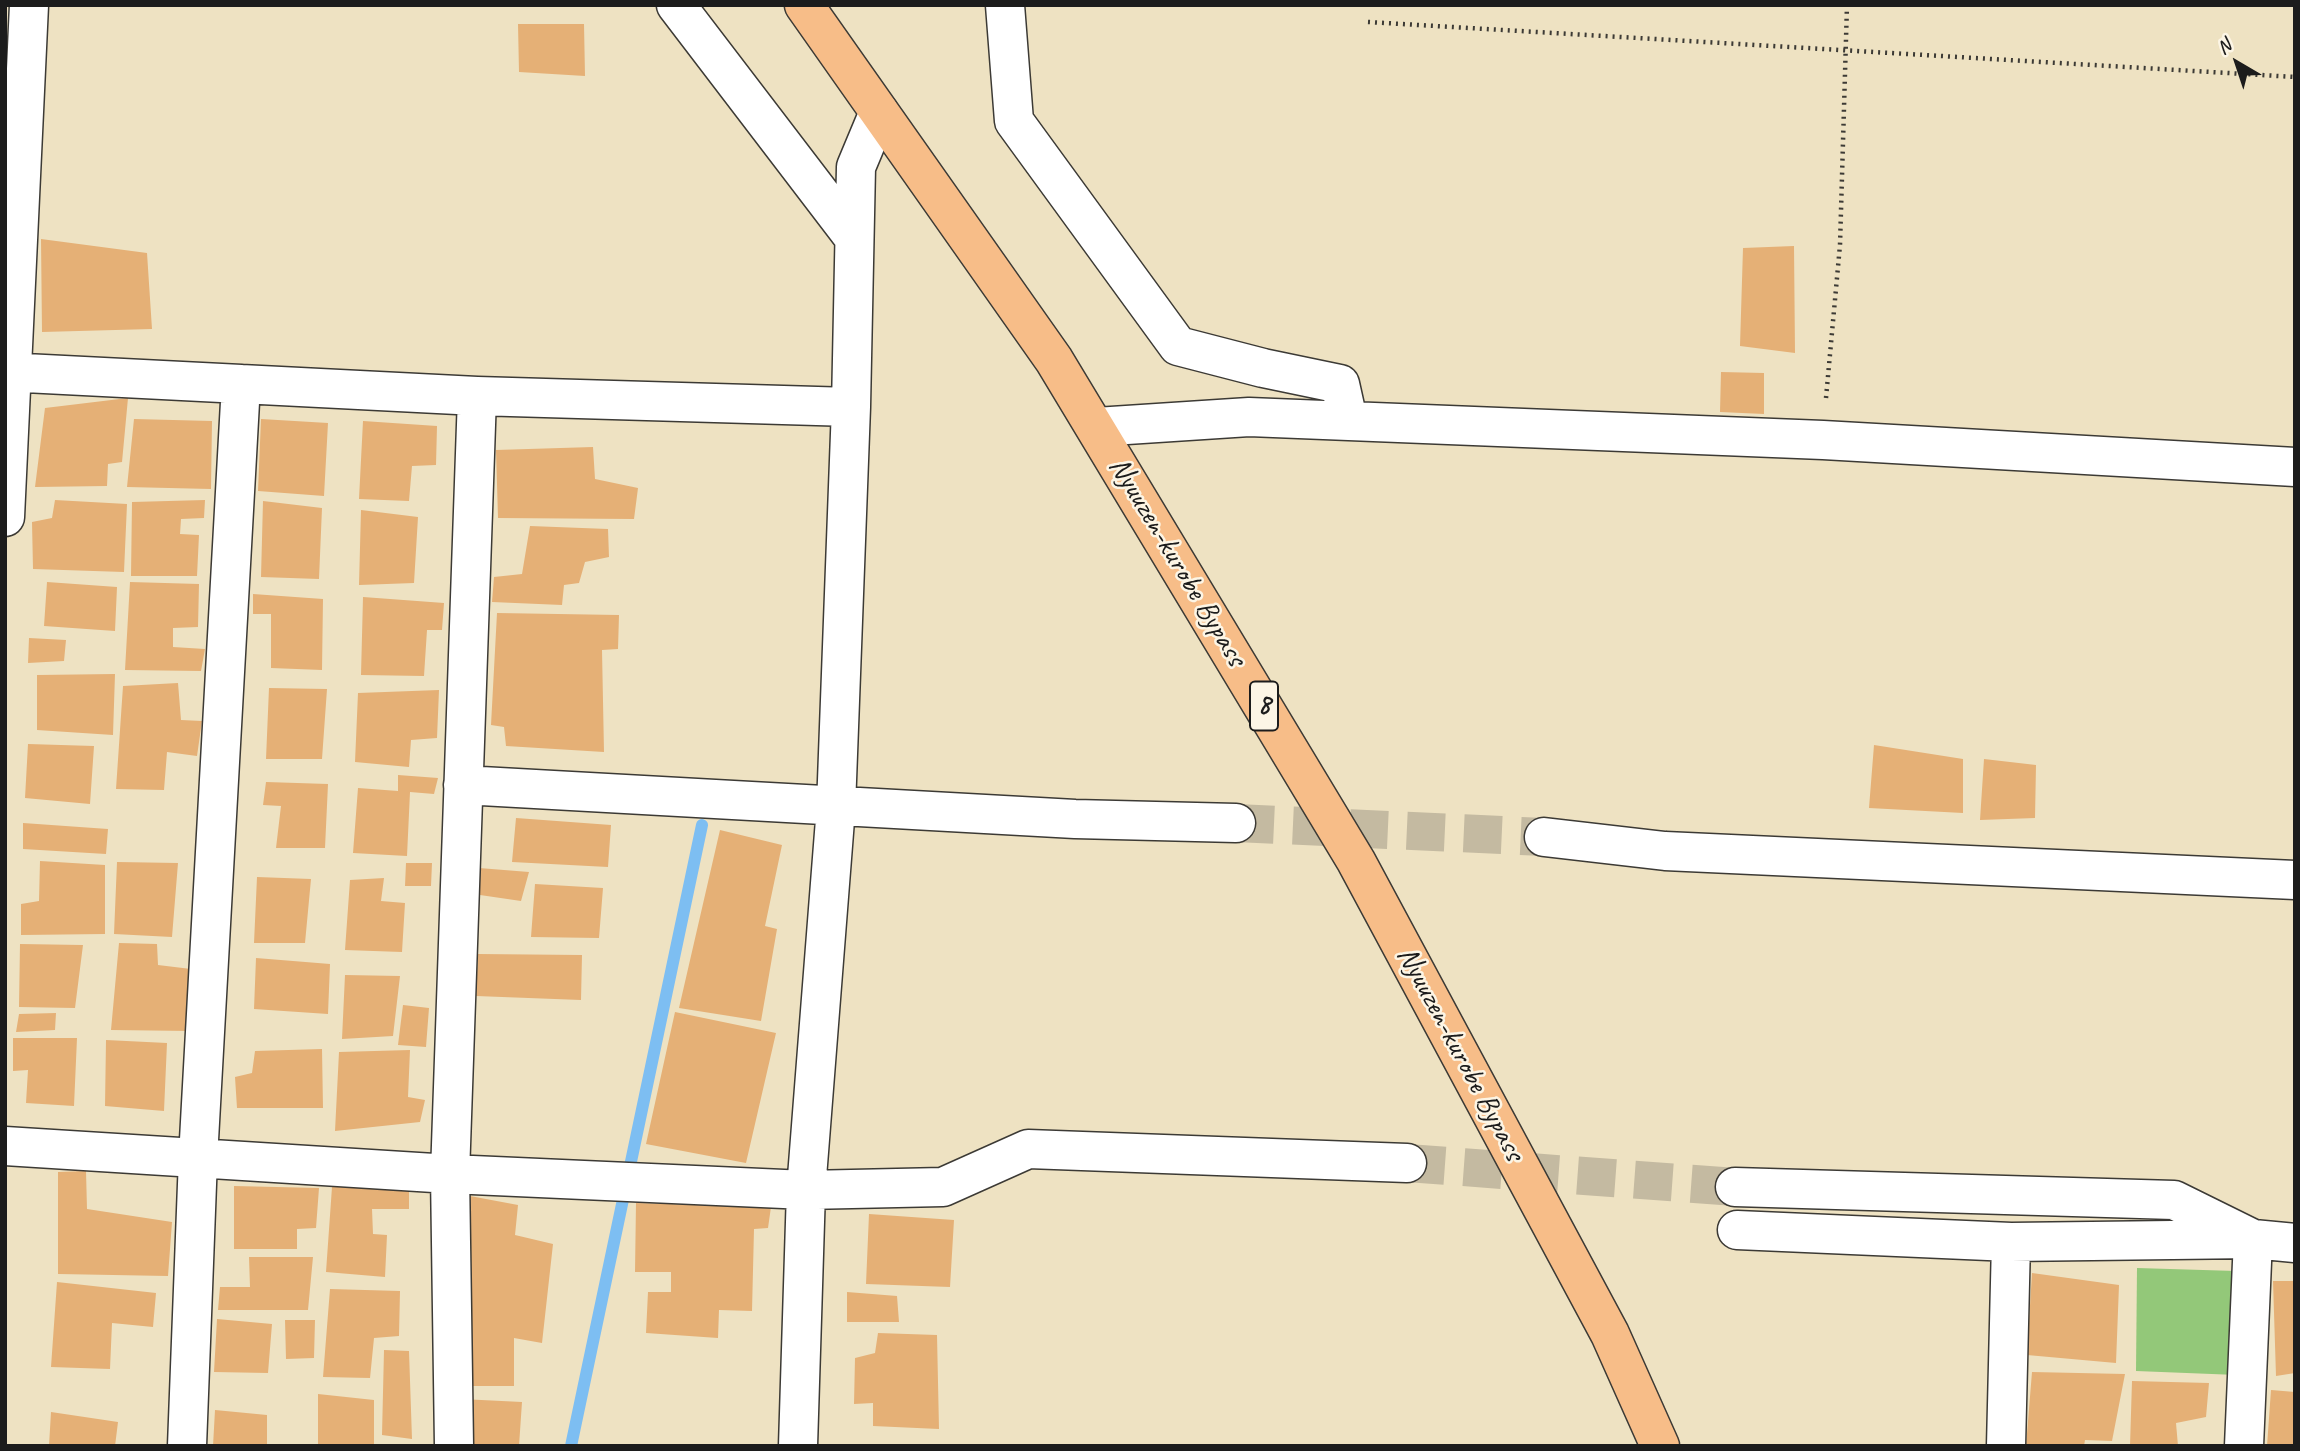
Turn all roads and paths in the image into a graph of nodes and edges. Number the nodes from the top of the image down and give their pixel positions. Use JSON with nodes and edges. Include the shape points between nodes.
{"nodes":[{"id":1,"x":29,"y":5,"type":"edge"},
{"id":2,"x":676,"y":5,"type":"edge"},
{"id":3,"x":804,"y":5,"type":"edge"},
{"id":4,"x":1004,"y":5,"type":"edge"},
{"id":5,"x":1847,"y":5,"type":"edge"},
{"id":6,"x":1368,"y":22,"type":"dead end"},
{"id":7,"x":1844,"y":51,"type":"junction"},
{"id":8,"x":2295,"y":77,"type":"edge"},
{"id":9,"x":879,"y":112,"type":"junction"},
{"id":10,"x":854,"y":238,"type":"junction"},
{"id":11,"x":9,"y":372,"type":"edge"},
{"id":12,"x":241,"y":384,"type":"junction"},
{"id":13,"x":477,"y":396,"type":"junction"},
{"id":14,"x":851,"y":407,"type":"junction"},
{"id":15,"x":1348,"y":420,"type":"junction"},
{"id":16,"x":1096,"y":427,"type":"junction"},
{"id":17,"x":1823,"y":440,"type":"junction"},
{"id":18,"x":2295,"y":467,"type":"edge"},
{"id":19,"x":5,"y":517,"type":"edge"},
{"id":20,"x":463,"y":785,"type":"junction"},
{"id":21,"x":836,"y":807,"type":"junction"},
{"id":22,"x":1236,"y":823,"type":"tunnel mouth"},
{"id":23,"x":1544,"y":836,"type":"tunnel mouth"},
{"id":24,"x":2295,"y":880,"type":"edge"},
{"id":25,"x":5,"y":1146,"type":"edge"},
{"id":26,"x":198,"y":1158,"type":"junction"},
{"id":27,"x":1407,"y":1163,"type":"tunnel mouth"},
{"id":28,"x":450,"y":1174,"type":"junction"},
{"id":29,"x":1735,"y":1187,"type":"tunnel mouth"},
{"id":30,"x":806,"y":1190,"type":"junction"},
{"id":31,"x":1737,"y":1230,"type":"tunnel mouth"},
{"id":32,"x":2253,"y":1239,"type":"junction"},
{"id":33,"x":2011,"y":1242,"type":"junction"},
{"id":34,"x":2295,"y":1243,"type":"edge"},
{"id":35,"x":187,"y":1446,"type":"edge"},
{"id":36,"x":454,"y":1446,"type":"edge"},
{"id":37,"x":798,"y":1446,"type":"edge"},
{"id":38,"x":1660,"y":1446,"type":"edge"},
{"id":39,"x":2006,"y":1446,"type":"edge"},
{"id":40,"x":2244,"y":1446,"type":"edge"}],
"edges":[{"from":1,"to":11,"type":"street"},
{"from":2,"to":10,"type":"street"},
{"from":3,"to":9,"type":"highway","name":"Nyuuzen-kurobe Bypass","number":"8"},
{"from":4,"to":15,"type":"street","via":[[1014,121],[1178,346],[1340,384]]},
{"from":5,"to":7,"type":"path"},
{"from":6,"to":7,"type":"path"},
{"from":7,"to":8,"type":"path"},
{"from":7,"to":17,"type":"path","via":[[1840,245]]},
{"from":9,"to":10,"type":"street","via":[[856,167]]},
{"from":9,"to":16,"type":"highway","name":"Nyuuzen-kurobe Bypass","number":"8"},
{"from":10,"to":14,"type":"street"},
{"from":11,"to":12,"type":"street"},
{"from":11,"to":19,"type":"street"},
{"from":12,"to":13,"type":"street"},
{"from":12,"to":26,"type":"street"},
{"from":13,"to":14,"type":"street"},
{"from":13,"to":20,"type":"street"},
{"from":14,"to":21,"type":"street"},
{"from":15,"to":16,"type":"street","via":[[1250,416]]},
{"from":15,"to":17,"type":"street"},
{"from":16,"to":38,"type":"highway","name":"Nyuuzen-kurobe Bypass","number":"8","via":[[1356,861],[1610,1334]]},
{"from":17,"to":18,"type":"street"},
{"from":20,"to":21,"type":"street"},
{"from":20,"to":28,"type":"street"},
{"from":21,"to":22,"type":"street"},
{"from":21,"to":30,"type":"street"},
{"from":23,"to":24,"type":"street","via":[[1665,851]]},
{"from":25,"to":26,"type":"street"},
{"from":26,"to":28,"type":"street"},
{"from":26,"to":35,"type":"street"},
{"from":27,"to":30,"type":"street","via":[[1028,1149],[943,1187]]},
{"from":28,"to":30,"type":"street"},
{"from":28,"to":36,"type":"street"},
{"from":29,"to":32,"type":"street","via":[[2174,1200]]},
{"from":30,"to":37,"type":"street"},
{"from":31,"to":33,"type":"street"},
{"from":32,"to":33,"type":"street"},
{"from":32,"to":34,"type":"street"},
{"from":32,"to":40,"type":"street"},
{"from":33,"to":39,"type":"street"}]}
